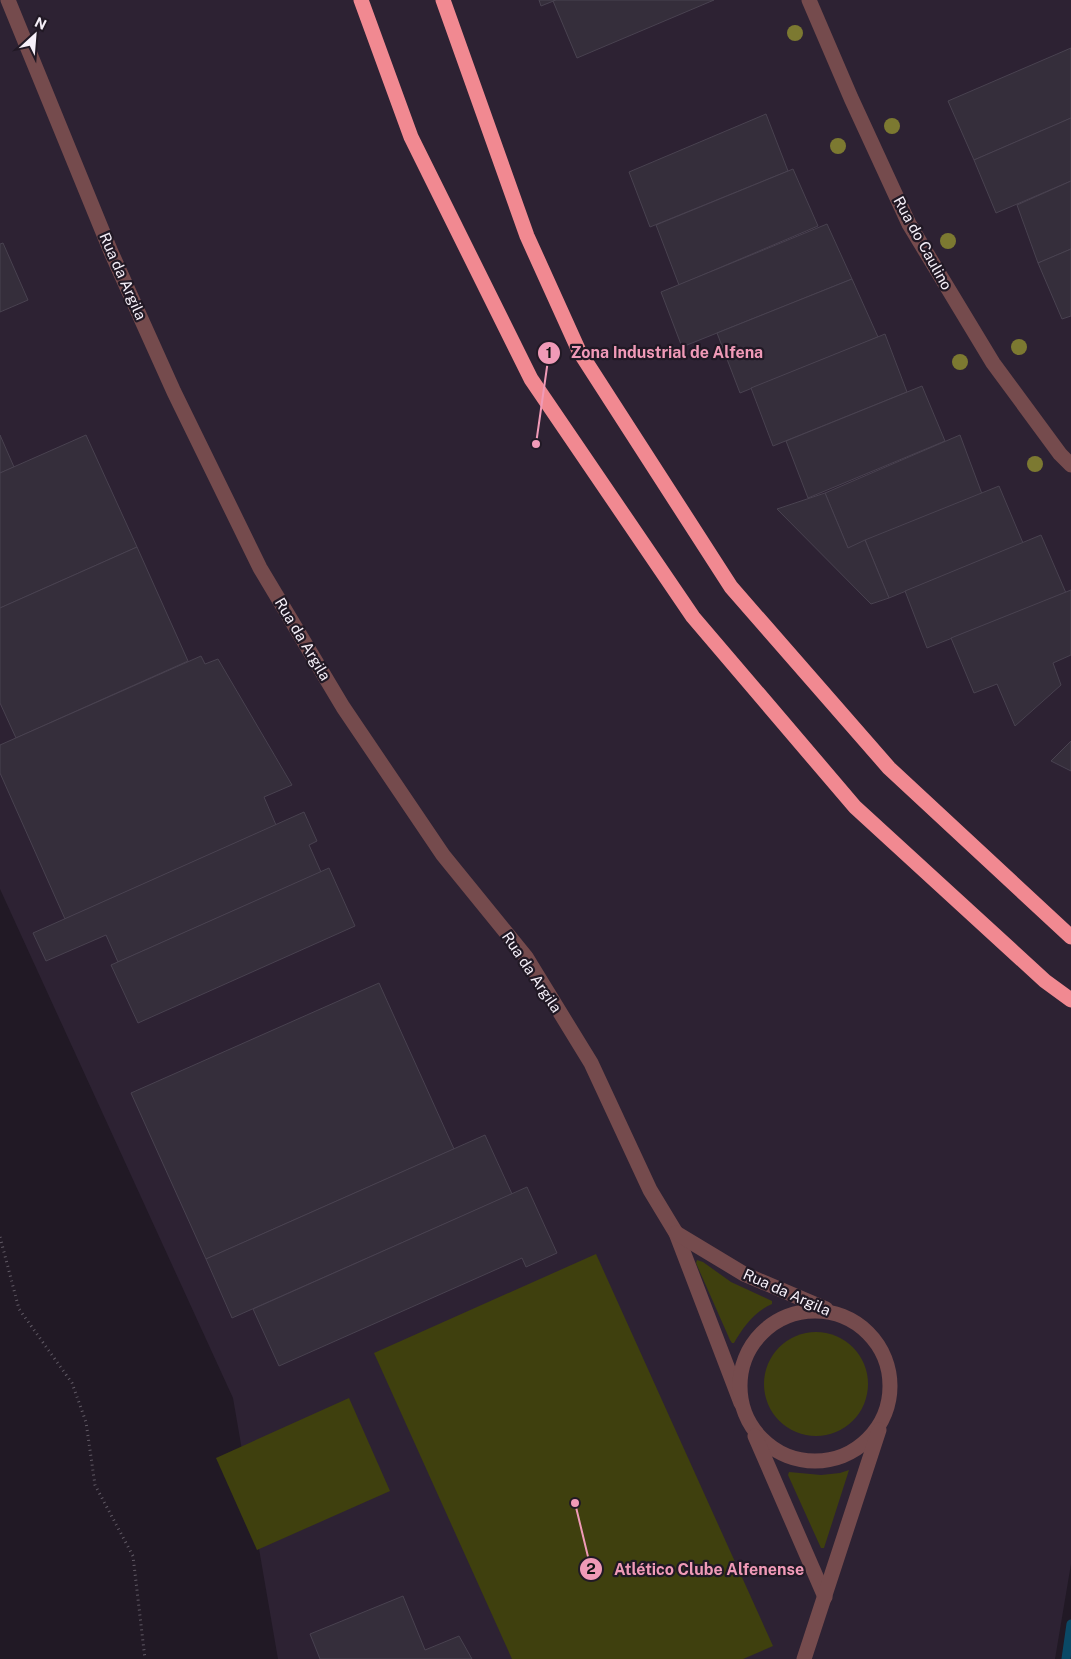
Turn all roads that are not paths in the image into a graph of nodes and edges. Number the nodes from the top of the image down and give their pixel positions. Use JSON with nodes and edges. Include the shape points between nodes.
{"nodes":[{"id":1,"x":8,"y":0,"type":"edge"},
{"id":2,"x":361,"y":0,"type":"edge"},
{"id":3,"x":443,"y":0,"type":"edge"},
{"id":4,"x":809,"y":0,"type":"edge"},
{"id":5,"x":1071,"y":465,"type":"edge"},
{"id":6,"x":1071,"y":937,"type":"edge"},
{"id":7,"x":1071,"y":1000,"type":"edge"},
{"id":8,"x":676,"y":1233,"type":"junction"},
{"id":9,"x":847,"y":1318,"type":"junction"},
{"id":10,"x":741,"y":1403,"type":"junction"},
{"id":11,"x":882,"y":1422,"type":"junction"},
{"id":12,"x":750,"y":1426,"type":"junction"},
{"id":13,"x":825,"y":1597,"type":"junction"},
{"id":14,"x":804,"y":1659,"type":"edge"}],
"edges":[{"from":1,"to":8,"type":"street","name":"Rua da Argila","via":[[111,252],[174,392],[260,568],[343,706],[443,856],[526,957],[591,1063],[650,1190]]},
{"from":2,"to":7,"type":"highway","via":[[411,137],[531,379],[693,617],[855,807],[1045,981]]},
{"from":3,"to":6,"type":"highway","via":[[527,236],[579,351],[731,587],[889,768]]},
{"from":4,"to":5,"type":"street","name":"Rua do Caulino","via":[[909,224],[993,363]]},
{"from":8,"to":9,"type":"street","name":"Rua da Argila","via":[[744,1274]]},
{"from":8,"to":10,"type":"street","name":"Rua da Argila"},
{"from":9,"to":10,"type":"street","name":"Rua da Argila","via":[[824,1311],[799,1312],[777,1320],[758,1336],[745,1356],[739,1380]]},
{"from":9,"to":11,"type":"street","name":"Rua da Argila","via":[[867,1332],[882,1351],[890,1374],[890,1399]]},
{"from":10,"to":12,"type":"street","name":"Rua da Argila"},
{"from":11,"to":12,"type":"street","name":"Rua da Argila","via":[[868,1440],[851,1453],[830,1460],[808,1461],[786,1456],[766,1443]]},
{"from":11,"to":13,"type":"street","name":"Rua da Argila"},
{"from":12,"to":13,"type":"street","name":"Rua da Argila"},
{"from":13,"to":14,"type":"street","name":"Rua da Argila"}]}
